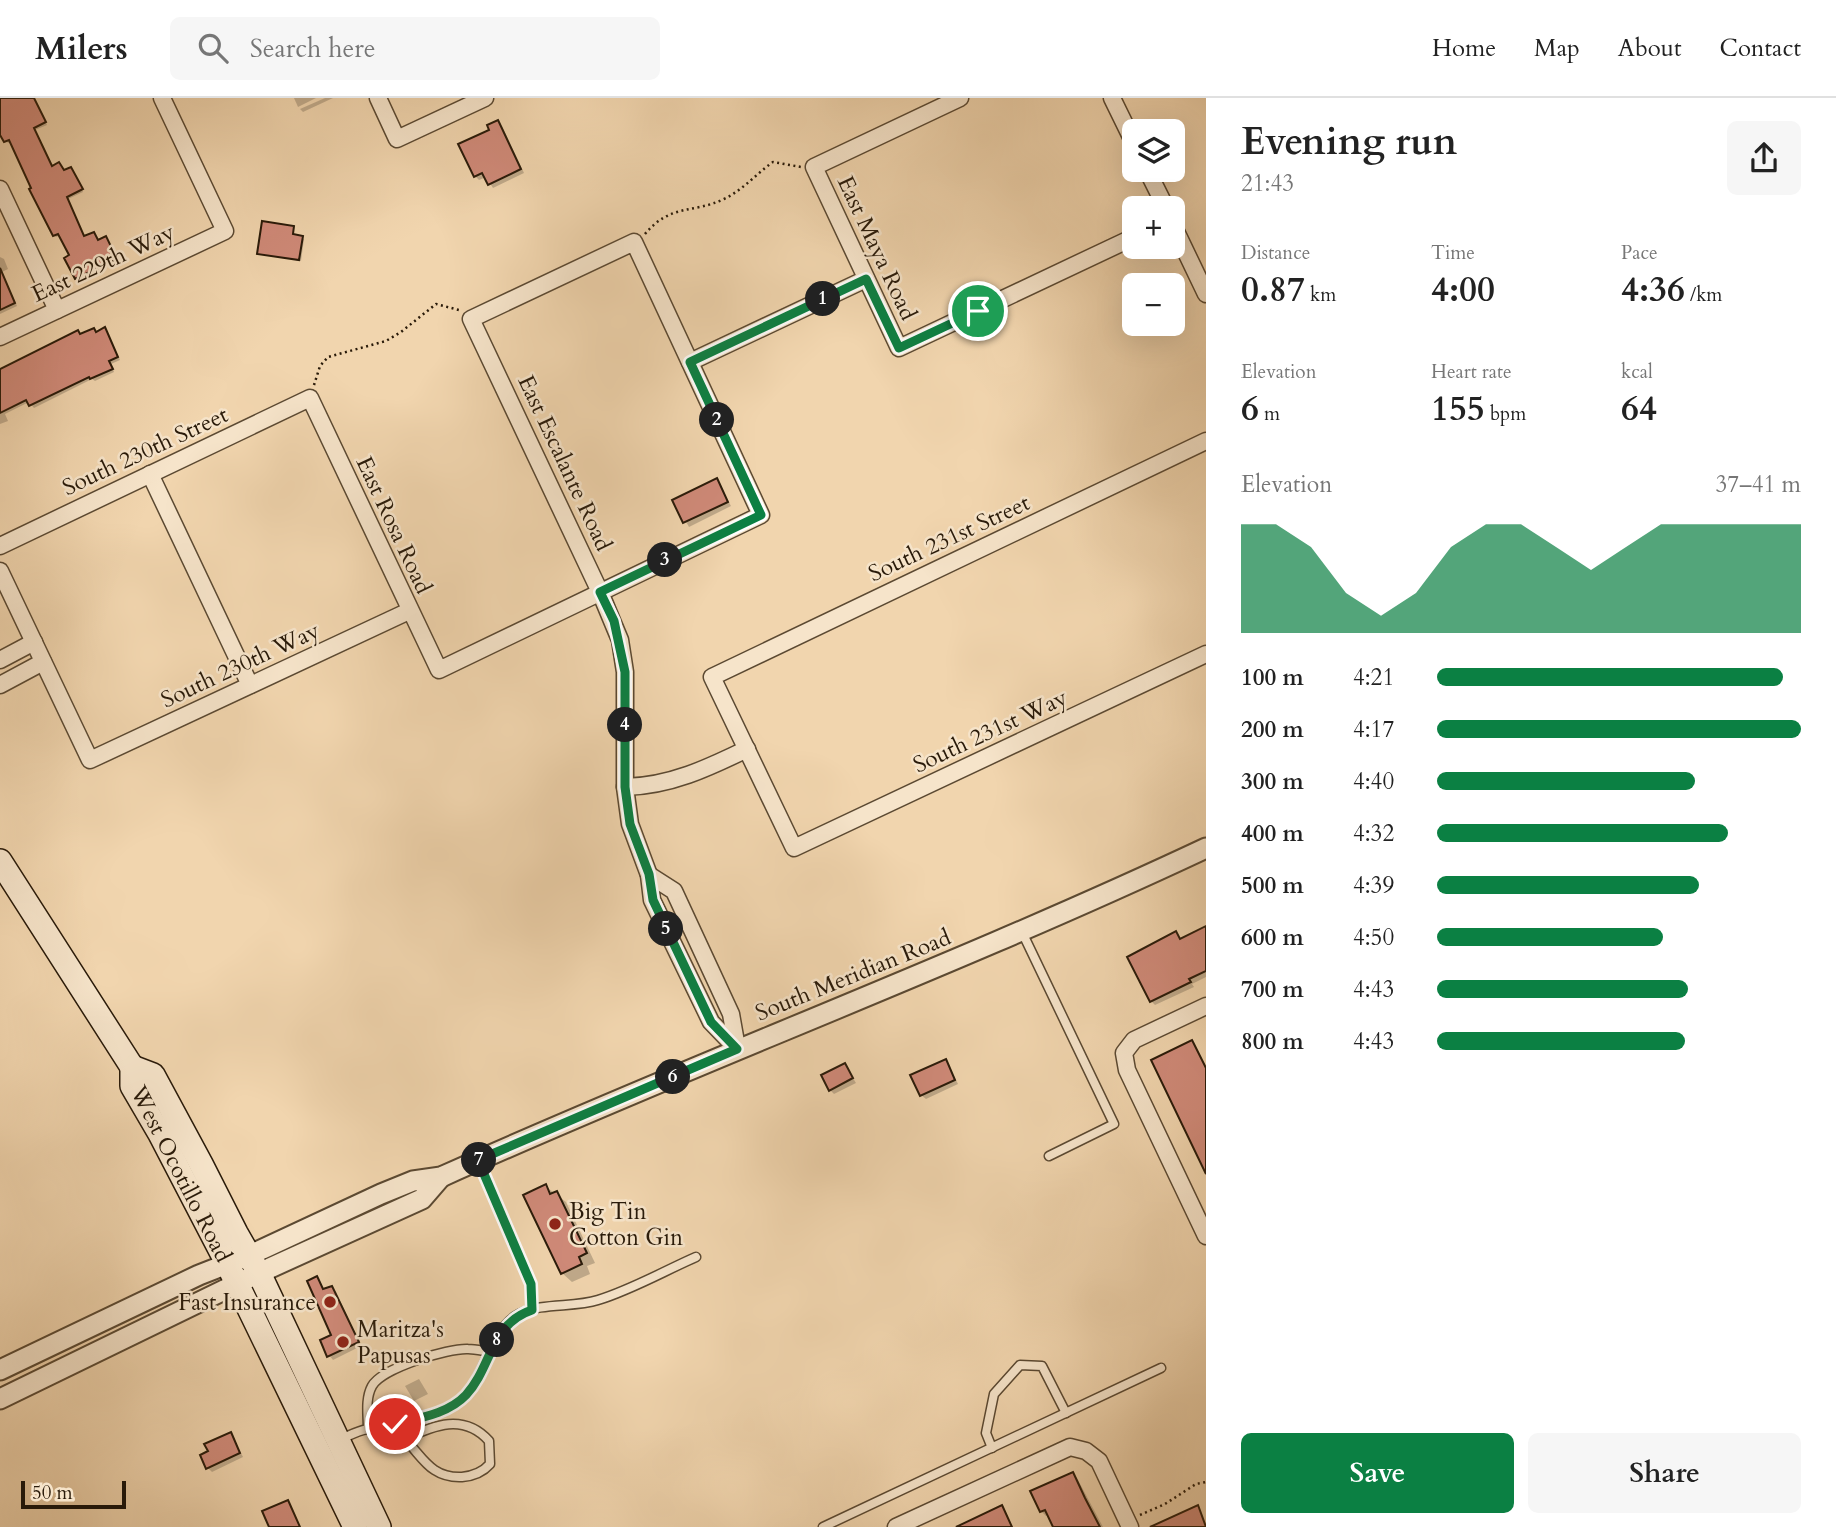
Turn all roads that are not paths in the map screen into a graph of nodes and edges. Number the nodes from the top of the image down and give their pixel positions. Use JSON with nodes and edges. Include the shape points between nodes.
{"nodes":[{"id":1,"x":162,"y":98,"type":"edge"},
{"id":2,"x":378,"y":98,"type":"edge"},
{"id":3,"x":485,"y":98,"type":"edge"},
{"id":4,"x":960,"y":98,"type":"edge"},
{"id":5,"x":1112,"y":98,"type":"edge"},
{"id":6,"x":1122,"y":119,"type":"edge"},
{"id":7,"x":0,"y":189,"type":"edge"},
{"id":8,"x":1122,"y":243,"type":"edge"},
{"id":9,"x":1185,"y":249,"type":"edge"},
{"id":10,"x":866,"y":279,"type":"junction"},
{"id":11,"x":1205,"y":290,"type":"edge"},
{"id":12,"x":57,"y":310,"type":"junction"},
{"id":13,"x":0,"y":337,"type":"edge"},
{"id":14,"x":690,"y":362,"type":"junction"},
{"id":15,"x":310,"y":398,"type":"joint"},
{"id":16,"x":1206,"y":441,"type":"edge"},
{"id":17,"x":150,"y":474,"type":"junction"},
{"id":18,"x":0,"y":546,"type":"edge"},
{"id":19,"x":0,"y":571,"type":"edge"},
{"id":20,"x":600,"y":592,"type":"junction"},
{"id":21,"x":409,"y":611,"type":"junction"},
{"id":22,"x":34,"y":642,"type":"junction"},
{"id":23,"x":1206,"y":654,"type":"edge"},
{"id":24,"x":0,"y":660,"type":"edge"},
{"id":25,"x":43,"y":662,"type":"junction"},
{"id":26,"x":0,"y":685,"type":"edge"},
{"id":27,"x":250,"y":685,"type":"junction"},
{"id":28,"x":747,"y":749,"type":"junction"},
{"id":29,"x":625,"y":787,"type":"junction"},
{"id":30,"x":1206,"y":848,"type":"edge"},
{"id":31,"x":0,"y":861,"type":"edge"},
{"id":32,"x":649,"y":874,"type":"junction"},
{"id":33,"x":1022,"y":932,"type":"junction"},
{"id":34,"x":1206,"y":1006,"type":"edge"},
{"id":35,"x":737,"y":1049,"type":"junction"},
{"id":36,"x":132,"y":1067,"type":"junction"},
{"id":37,"x":1049,"y":1156,"type":"dead end"},
{"id":38,"x":478,"y":1160,"type":"junction"},
{"id":39,"x":1206,"y":1236,"type":"edge"},
{"id":40,"x":696,"y":1257,"type":"dead end"},
{"id":41,"x":255,"y":1264,"type":"junction"},
{"id":42,"x":232,"y":1274,"type":"junction"},
{"id":43,"x":532,"y":1310,"type":"junction"},
{"id":44,"x":490,"y":1352,"type":"junction"},
{"id":45,"x":1161,"y":1368,"type":"dead end"},
{"id":46,"x":0,"y":1370,"type":"edge"},
{"id":47,"x":0,"y":1399,"type":"edge"},
{"id":48,"x":1066,"y":1413,"type":"junction"},
{"id":49,"x":368,"y":1429,"type":"junction"},
{"id":50,"x":405,"y":1439,"type":"junction"},
{"id":51,"x":337,"y":1441,"type":"junction"},
{"id":52,"x":992,"y":1448,"type":"junction"},
{"id":53,"x":929,"y":1520,"type":"edge"},
{"id":54,"x":1129,"y":1524,"type":"edge"},
{"id":55,"x":355,"y":1527,"type":"edge"},
{"id":56,"x":379,"y":1527,"type":"edge"},
{"id":57,"x":823,"y":1527,"type":"edge"},
{"id":58,"x":896,"y":1527,"type":"edge"}],
"edges":[{"from":1,"to":12,"type":"street","name":"East 229th Way","via":[[225,231]]},
{"from":2,"to":3,"type":"street","via":[[397,139]]},
{"from":4,"to":10,"type":"street","name":"East Maya Road","via":[[814,167]]},
{"from":5,"to":6,"type":"street"},
{"from":7,"to":12,"type":"street"},
{"from":8,"to":10,"type":"street","name":"East Maya Road","via":[[899,348]]},
{"from":9,"to":11,"type":"street"},
{"from":10,"to":14,"type":"street"},
{"from":12,"to":13,"type":"street","name":"East 229th Way"},
{"from":14,"to":20,"type":"street","via":[[761,515]]},
{"from":14,"to":20,"type":"street","name":"East Escalante Road","via":[[634,242],[471,319]]},
{"from":15,"to":17,"type":"street","name":"South 230th Street"},
{"from":15,"to":21,"type":"street","name":"East Rosa Road"},
{"from":16,"to":28,"type":"street","name":"South 231st Street","via":[[712,677]]},
{"from":17,"to":18,"type":"street","name":"South 230th Street"},
{"from":17,"to":27,"type":"street"},
{"from":19,"to":22,"type":"street"},
{"from":20,"to":21,"type":"street","name":"East Rosa Road","via":[[439,670]]},
{"from":20,"to":29,"type":"street","name":"East Escalante Road","via":[[614,621],[625,672]]},
{"from":21,"to":27,"type":"street","name":"South 230th Way"},
{"from":22,"to":24,"type":"street"},
{"from":22,"to":25,"type":"street"},
{"from":23,"to":28,"type":"street","name":"South 231st Way","via":[[794,848]]},
{"from":25,"to":26,"type":"street"},
{"from":25,"to":27,"type":"street","name":"South 230th Way","via":[[90,760]]},
{"from":28,"to":29,"type":"street","via":[[679,778]]},
{"from":29,"to":32,"type":"street","name":"East Escalante Road","via":[[630,824]]},
{"from":30,"to":33,"type":"street","name":"South Meridian Road"},
{"from":31,"to":36,"type":"main road"},
{"from":32,"to":35,"type":"street","name":"East Escalante Road","via":[[653,900],[711,1022]]},
{"from":32,"to":35,"type":"street","via":[[674,891],[731,1014]]},
{"from":33,"to":35,"type":"street","name":"South Meridian Road"},
{"from":33,"to":37,"type":"lane","via":[[1114,1124]]},
{"from":34,"to":39,"type":"street","via":[[1134,1040],[1125,1053],[1127,1070]]},
{"from":35,"to":38,"type":"street","name":"South Meridian Road"},
{"from":36,"to":41,"type":"main road","name":"West Ocotillo Road","via":[[153,1075]]},
{"from":36,"to":42,"type":"main road","name":"West Ocotillo Road","via":[[132,1086]]},
{"from":38,"to":41,"type":"street","name":"South Meridian Road","via":[[441,1177],[422,1199]]},
{"from":38,"to":43,"type":"lane","via":[[531,1284]]},
{"from":40,"to":43,"type":"lane","via":[[600,1300]]},
{"from":41,"to":42,"type":"street","name":"South Meridian Road"},
{"from":41,"to":51,"type":"main road","name":"West Ocotillo Road"},
{"from":42,"to":46,"type":"street","name":"South Meridian Road"},
{"from":42,"to":47,"type":"street","name":"South Meridian Road"},
{"from":42,"to":55,"type":"main road","name":"West Ocotillo Road"},
{"from":43,"to":44,"type":"lane","via":[[504,1328]]},
{"from":44,"to":49,"type":"lane","via":[[457,1402],[425,1417]]},
{"from":44,"to":49,"type":"lane","via":[[456,1351],[385,1373],[373,1382],[368,1396]]},
{"from":45,"to":48,"type":"lane"},
{"from":48,"to":52,"type":"lane"},
{"from":48,"to":52,"type":"lane","via":[[1042,1366],[1020,1365],[994,1394],[986,1433]]},
{"from":49,"to":50,"type":"lane","via":[[386,1429]]},
{"from":49,"to":51,"type":"lane"},
{"from":50,"to":50,"type":"lane","via":[[441,1474],[476,1475],[490,1464],[489,1441],[465,1424],[437,1426]]},
{"from":51,"to":56,"type":"main road","name":"West Ocotillo Road"},
{"from":52,"to":57,"type":"lane"},
{"from":53,"to":54,"type":"street","via":[[1070,1447],[1099,1461]]},
{"from":53,"to":58,"type":"street"}]}
